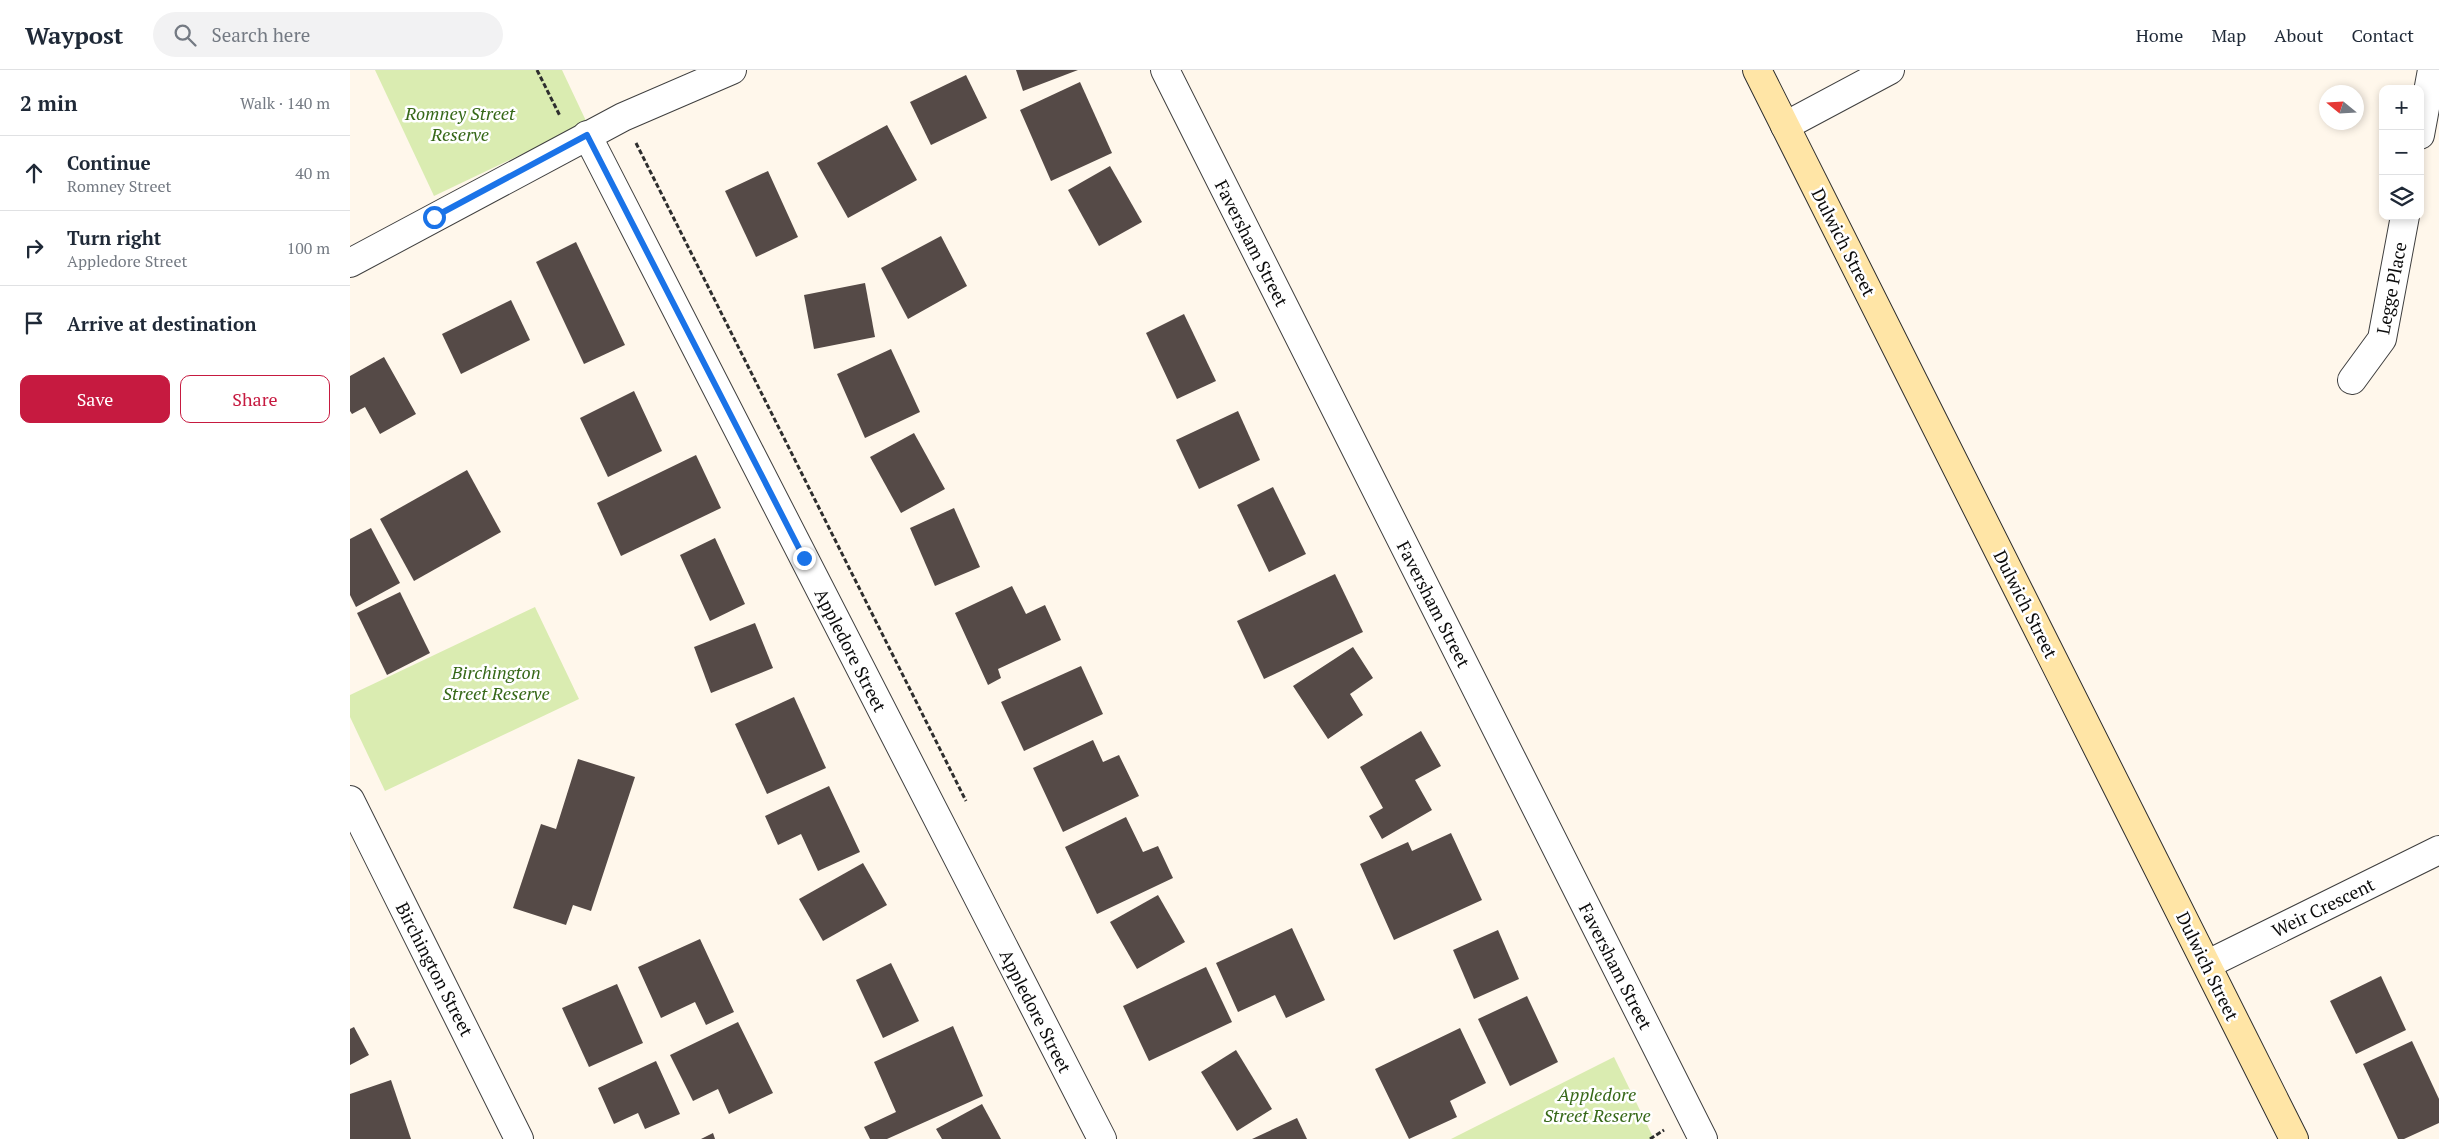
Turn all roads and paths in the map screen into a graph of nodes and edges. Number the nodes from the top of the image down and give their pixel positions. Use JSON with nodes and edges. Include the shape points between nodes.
{"nodes":[{"id":1,"x":732,"y":70,"type":"edge"},
{"id":2,"x":1165,"y":70,"type":"edge"},
{"id":3,"x":1757,"y":70,"type":"edge"},
{"id":4,"x":1890,"y":70,"type":"edge"},
{"id":5,"x":2432,"y":70,"type":"edge"},
{"id":6,"x":1785,"y":126,"type":"junction"},
{"id":7,"x":2421,"y":130,"type":"edge"},
{"id":8,"x":587,"y":135,"type":"junction"},
{"id":9,"x":2404,"y":220,"type":"edge"},
{"id":10,"x":350,"y":263,"type":"edge"},
{"id":11,"x":2352,"y":380,"type":"dead end"},
{"id":12,"x":350,"y":800,"type":"edge"},
{"id":13,"x":2439,"y":850,"type":"edge"},
{"id":14,"x":2208,"y":964,"type":"junction"},
{"id":15,"x":1666,"y":1129,"type":"dead end"},
{"id":16,"x":519,"y":1139,"type":"edge"},
{"id":17,"x":1102,"y":1139,"type":"edge"},
{"id":18,"x":1650,"y":1139,"type":"edge"},
{"id":19,"x":1703,"y":1139,"type":"edge"},
{"id":20,"x":2294,"y":1139,"type":"edge"}],
"edges":[{"from":1,"to":8,"type":"street"},
{"from":2,"to":19,"type":"street","name":"Faversham Street"},
{"from":3,"to":6,"type":"street","name":"Dulwich Street"},
{"from":4,"to":6,"type":"street"},
{"from":5,"to":7,"type":"street"},
{"from":6,"to":14,"type":"street","name":"Dulwich Street"},
{"from":8,"to":10,"type":"street"},
{"from":8,"to":17,"type":"street","name":"Appledore Street"},
{"from":9,"to":11,"type":"street","name":"Legge Place","via":[[2382,339]]},
{"from":12,"to":16,"type":"street","name":"Birchington Street"},
{"from":13,"to":14,"type":"street","name":"Weir Crescent"},
{"from":14,"to":20,"type":"street","name":"Dulwich Street"},
{"from":15,"to":18,"type":"path"}]}
